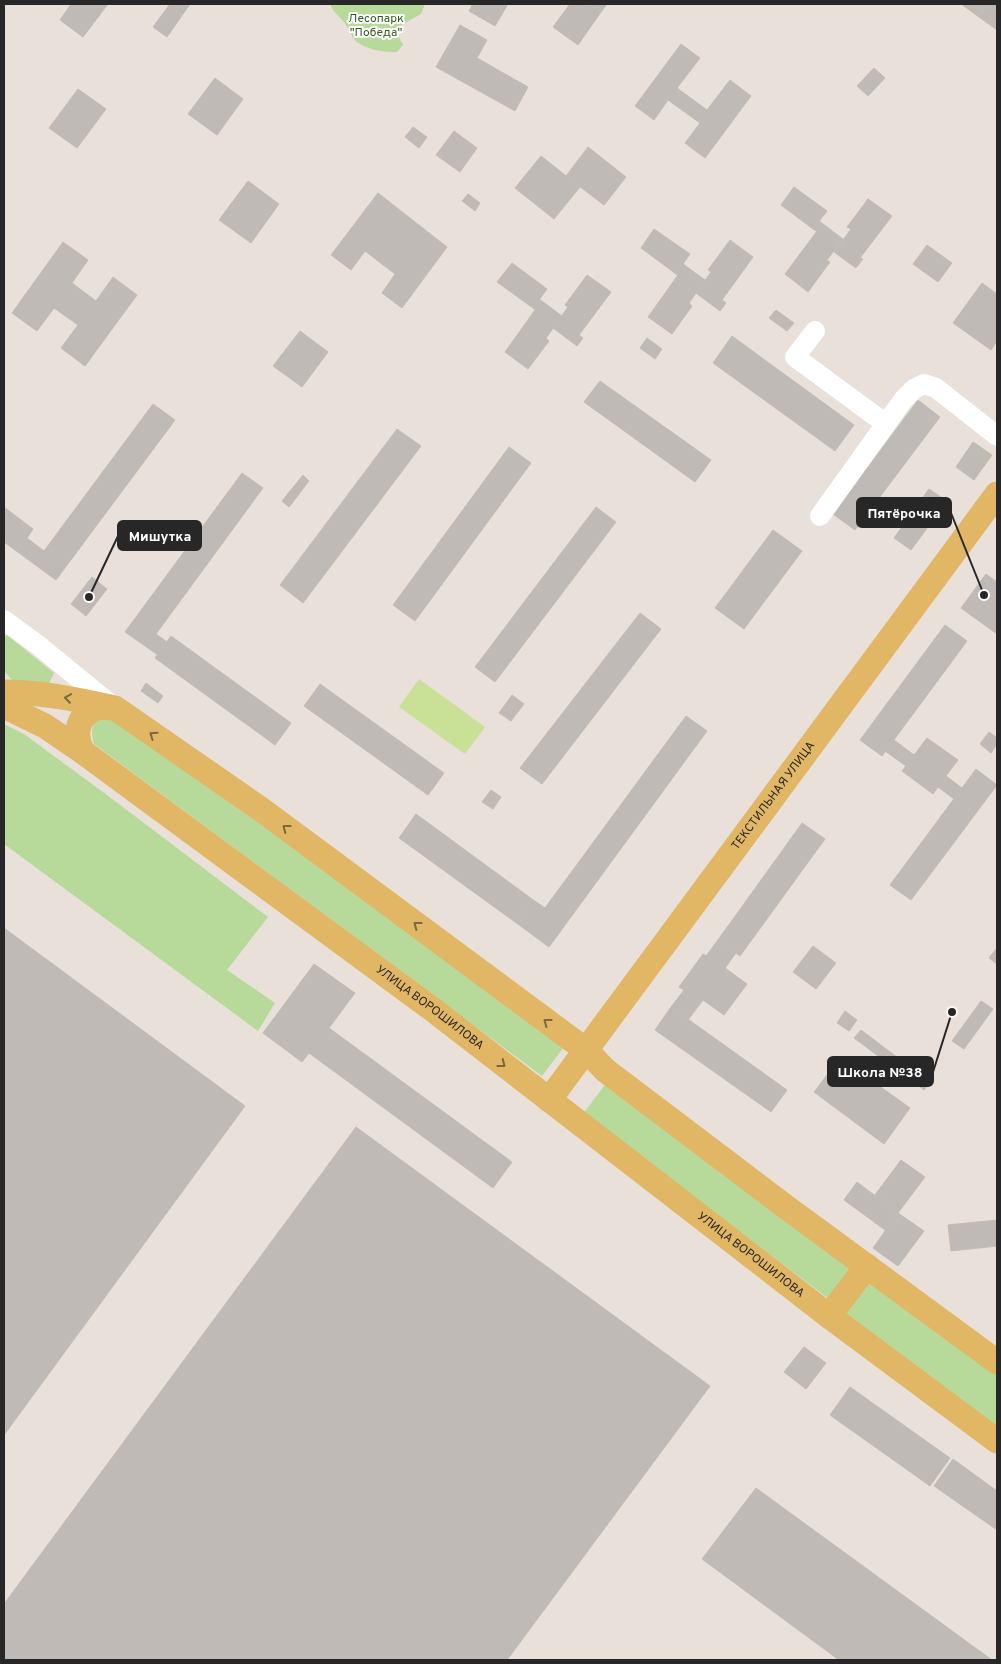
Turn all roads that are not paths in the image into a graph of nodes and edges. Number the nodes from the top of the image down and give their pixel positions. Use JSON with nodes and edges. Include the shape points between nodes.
{"nodes":[{"id":1,"x":815,"y":331,"type":"dead end"},
{"id":2,"x":886,"y":424,"type":"junction"},
{"id":3,"x":997,"y":436,"type":"edge"},
{"id":4,"x":997,"y":494,"type":"edge"},
{"id":5,"x":820,"y":516,"type":"dead end"},
{"id":6,"x":4,"y":620,"type":"edge"},
{"id":7,"x":5,"y":697,"type":"edge"},
{"id":8,"x":115,"y":708,"type":"junction"},
{"id":9,"x":83,"y":752,"type":"junction"},
{"id":10,"x":587,"y":1051,"type":"junction"},
{"id":11,"x":549,"y":1100,"type":"junction"},
{"id":12,"x":867,"y":1266,"type":"junction"},
{"id":13,"x":829,"y":1316,"type":"junction"},
{"id":14,"x":997,"y":1362,"type":"edge"},
{"id":15,"x":997,"y":1441,"type":"edge"}],
"edges":[{"from":1,"to":2,"type":"street","via":[[795,357]]},
{"from":2,"to":3,"type":"street","via":[[903,400],[924,384],[936,388]]},
{"from":2,"to":5,"type":"street"},
{"from":4,"to":10,"type":"main road","name":"ТЕКСТИЛЬНАЯ УЛИЦА"},
{"from":6,"to":8,"type":"street"},
{"from":8,"to":7,"type":"main road","one_way":true,"via":[[30,693]]},
{"from":7,"to":9,"type":"main road","name":"УЛИЦА ВОРОШИЛОВА"},
{"from":8,"to":9,"type":"main road","via":[[97,708],[86,714],[79,725],[78,743]]},
{"from":10,"to":8,"type":"main road","one_way":true,"via":[[262,810]]},
{"from":9,"to":11,"type":"main road","name":"УЛИЦА ВОРОШИЛОВА","one_way":true,"via":[[436,1012]]},
{"from":10,"to":11,"type":"main road","name":"ТЕКСТИЛЬНАЯ УЛИЦА"},
{"from":10,"to":12,"type":"main road","via":[[604,1070]]},
{"from":11,"to":13,"type":"main road","name":"УЛИЦА ВОРОШИЛОВА"},
{"from":12,"to":13,"type":"main road"},
{"from":12,"to":14,"type":"main road"},
{"from":13,"to":15,"type":"main road","name":"УЛИЦА ВОРОШИЛОВА"}]}
